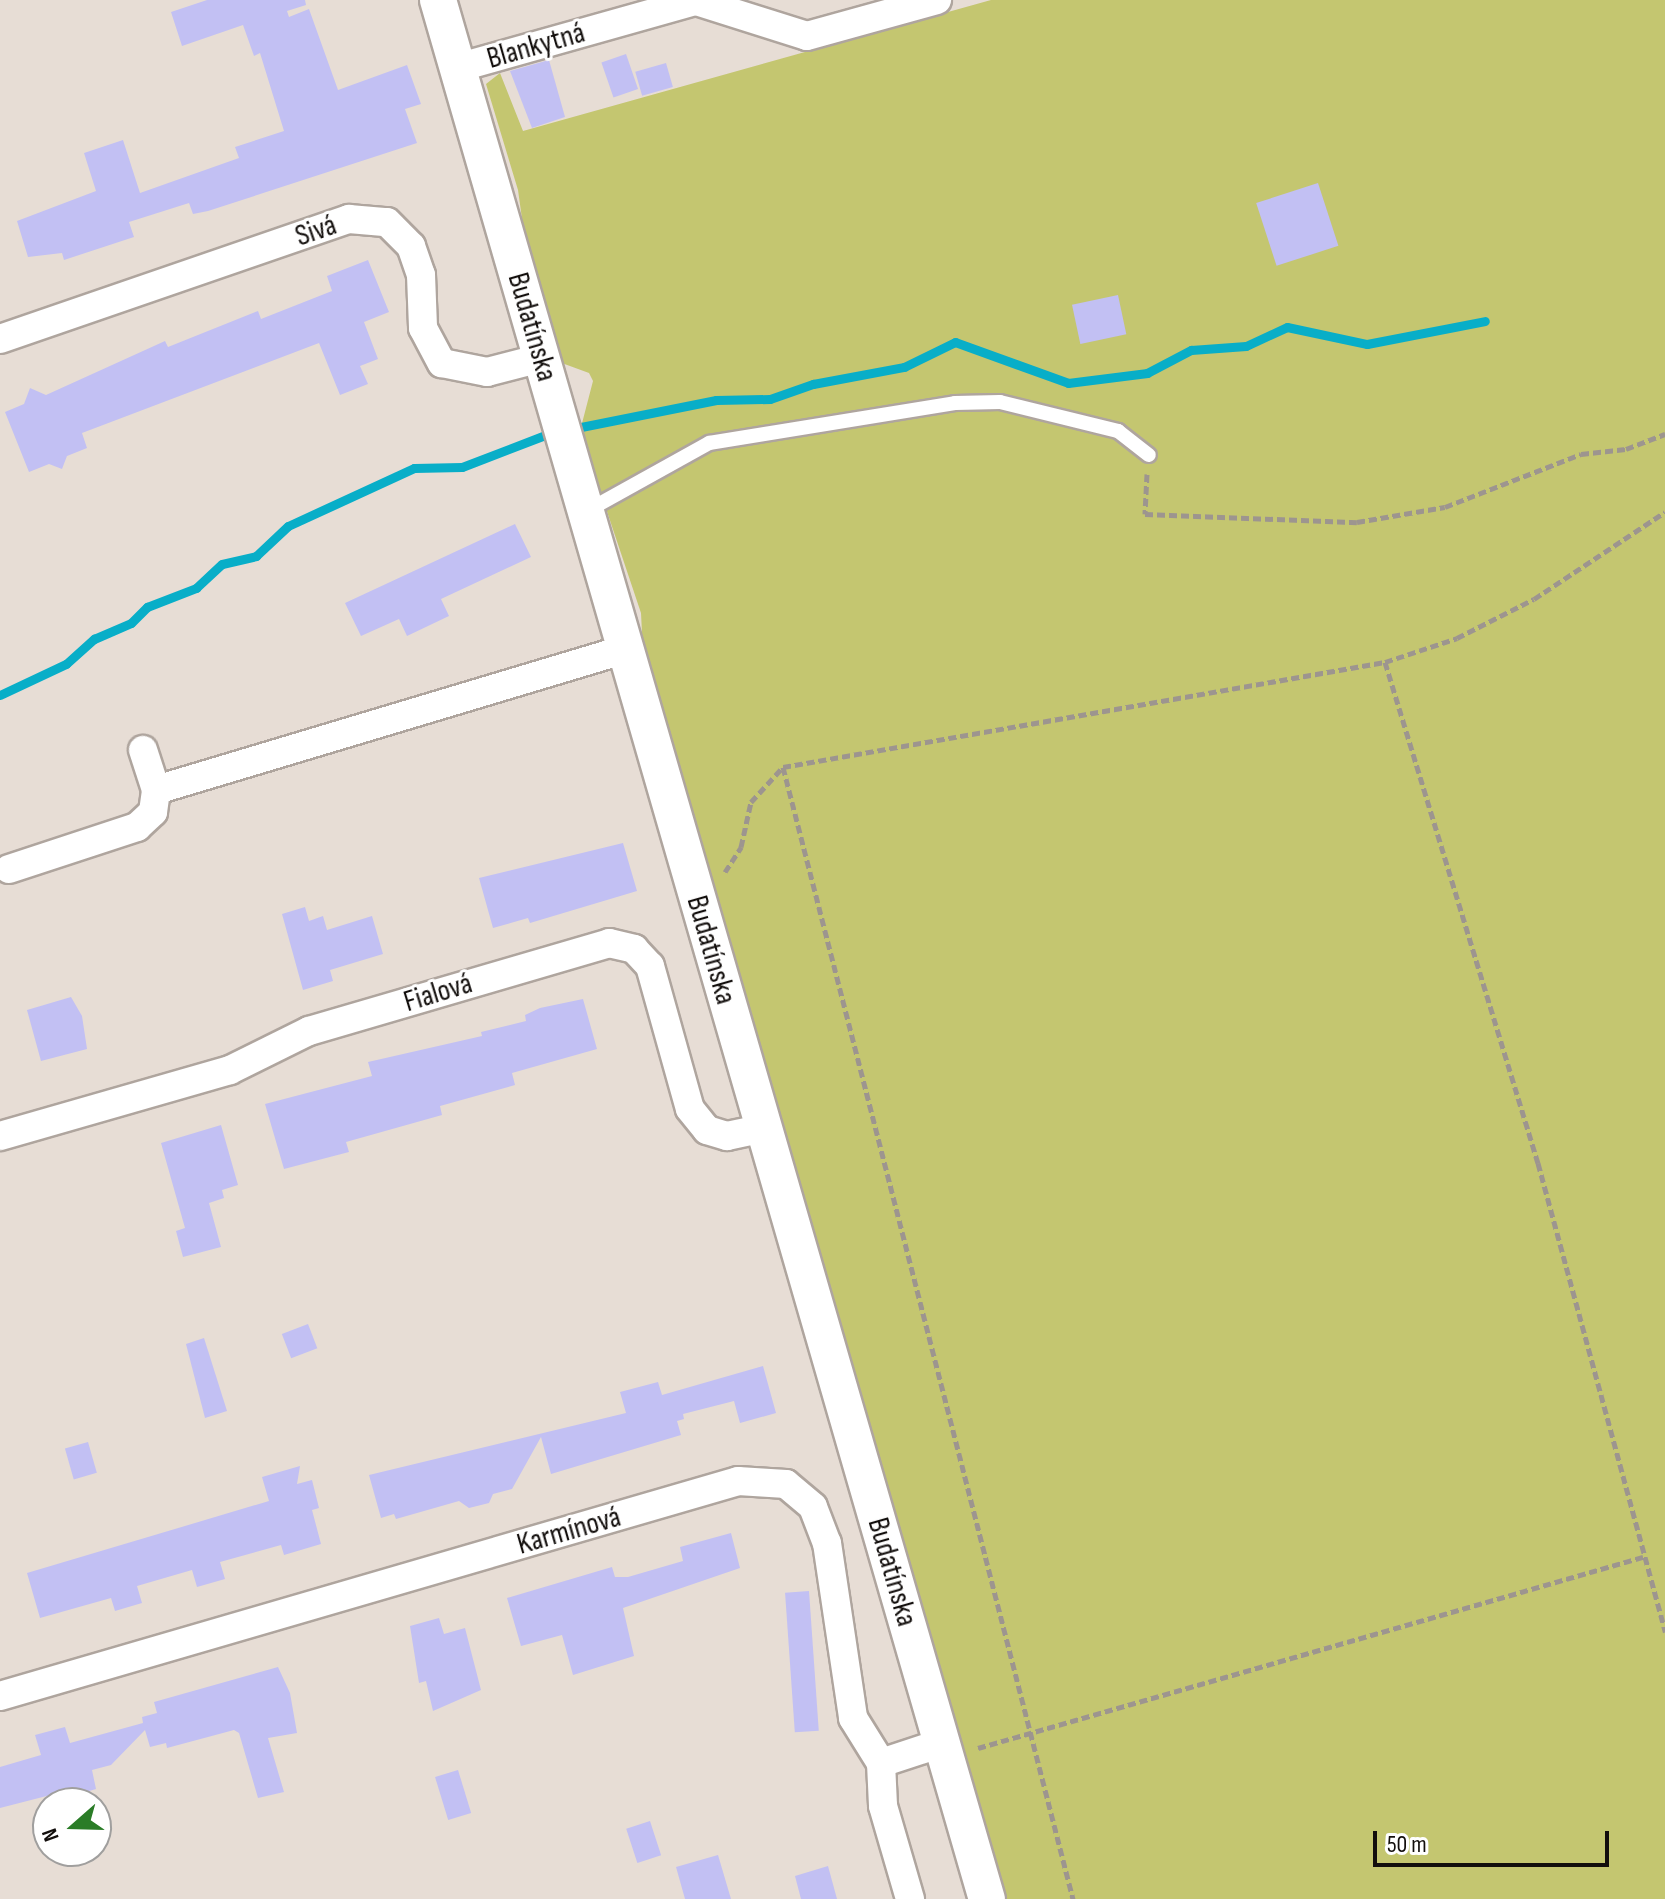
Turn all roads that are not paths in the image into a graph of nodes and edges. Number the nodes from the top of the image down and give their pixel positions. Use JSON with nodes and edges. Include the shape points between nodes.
{"nodes":[{"id":1,"x":438,"y":0,"type":"edge"},
{"id":2,"x":937,"y":0,"type":"edge"},
{"id":3,"x":457,"y":68,"type":"junction"},
{"id":4,"x":0,"y":339,"type":"edge"},
{"id":5,"x":541,"y":358,"type":"junction"},
{"id":6,"x":1148,"y":454,"type":"road end"},
{"id":7,"x":585,"y":512,"type":"junction"},
{"id":8,"x":623,"y":650,"type":"junction"},
{"id":9,"x":143,"y":750,"type":"dead end"},
{"id":10,"x":156,"y":790,"type":"junction"},
{"id":11,"x":9,"y":869,"type":"dead end"},
{"id":12,"x":764,"y":1128,"type":"junction"},
{"id":13,"x":0,"y":1136,"type":"edge"},
{"id":14,"x":0,"y":1696,"type":"edge"},
{"id":15,"x":944,"y":1751,"type":"junction"},
{"id":16,"x":881,"y":1763,"type":"junction"},
{"id":17,"x":910,"y":1899,"type":"edge"},
{"id":18,"x":987,"y":1899,"type":"edge"}],
"edges":[{"from":1,"to":3,"type":"street","name":"Budatínska"},
{"from":2,"to":3,"type":"street","name":"Blankytná","via":[[807,36],[696,1]]},
{"from":3,"to":5,"type":"street","name":"Budatínska"},
{"from":4,"to":5,"type":"street","name":"Sivá","via":[[349,219],[387,222],[411,246],[421,275],[423,328],[442,363],[487,372]]},
{"from":5,"to":7,"type":"street","name":"Budatínska"},
{"from":6,"to":7,"type":"lane","via":[[1118,431],[1000,402],[955,403],[709,443]]},
{"from":7,"to":8,"type":"street","name":"Budatínska"},
{"from":8,"to":10,"type":"street"},
{"from":8,"to":12,"type":"street","name":"Budatínska"},
{"from":9,"to":10,"type":"street"},
{"from":10,"to":11,"type":"street","via":[[153,812],[137,827]]},
{"from":12,"to":13,"type":"street","name":"Fialová","via":[[727,1136],[707,1130],[690,1109],[650,966],[634,949],[609,943],[309,1031],[230,1070]]},
{"from":12,"to":15,"type":"street","name":"Budatínska"},
{"from":14,"to":16,"type":"street","name":"Karmínová","via":[[738,1481],[786,1484],[813,1507],[827,1543],[853,1718]]},
{"from":15,"to":16,"type":"street"},
{"from":15,"to":18,"type":"street","name":"Budatínska"},
{"from":16,"to":17,"type":"street","via":[[883,1806]]}]}
